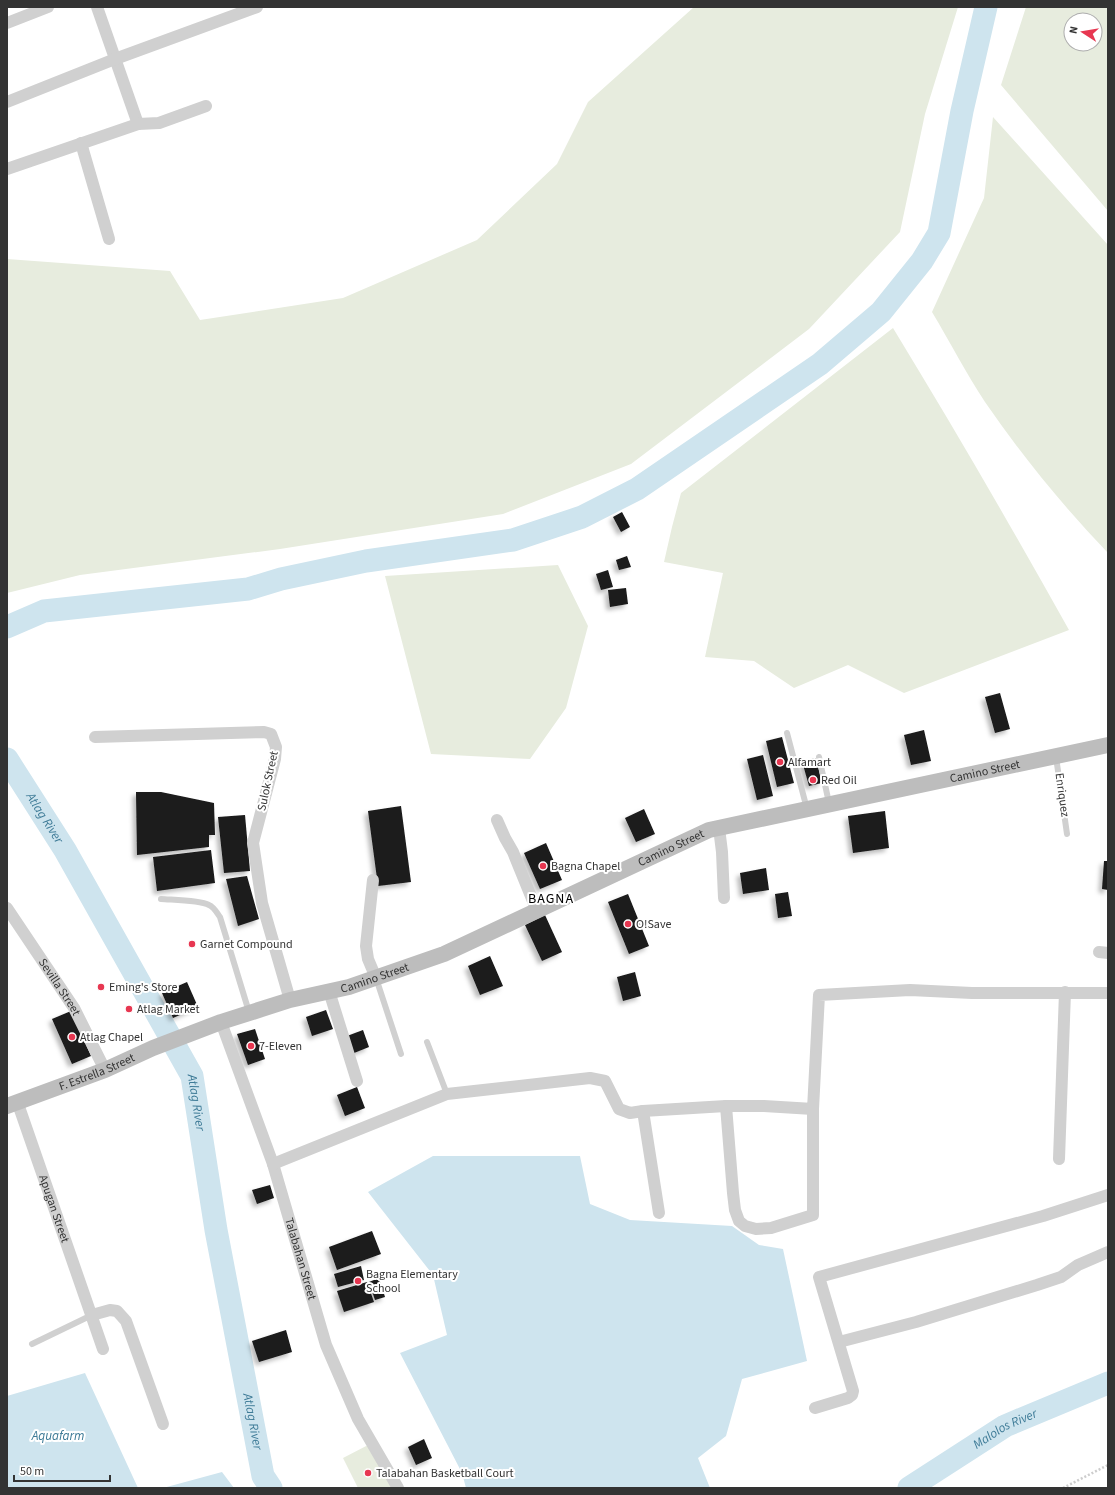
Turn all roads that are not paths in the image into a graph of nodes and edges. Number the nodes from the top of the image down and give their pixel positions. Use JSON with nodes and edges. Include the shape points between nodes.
{"nodes":[{"id":1,"x":48,"y":7,"type":"edge"},
{"id":2,"x":97,"y":7,"type":"edge"},
{"id":3,"x":257,"y":7,"type":"edge"},
{"id":4,"x":7,"y":23,"type":"edge"},
{"id":5,"x":115,"y":59,"type":"junction"},
{"id":6,"x":7,"y":102,"type":"edge"},
{"id":7,"x":206,"y":106,"type":"dead end"},
{"id":8,"x":138,"y":124,"type":"junction"},
{"id":9,"x":81,"y":143,"type":"junction"},
{"id":10,"x":7,"y":169,"type":"edge"},
{"id":11,"x":109,"y":239,"type":"dead end"},
{"id":12,"x":787,"y":733,"type":"dead end"},
{"id":13,"x":95,"y":737,"type":"dead end"},
{"id":14,"x":1108,"y":745,"type":"edge"},
{"id":15,"x":1056,"y":756,"type":"junction"},
{"id":16,"x":819,"y":757,"type":"dead end"},
{"id":17,"x":830,"y":803,"type":"junction"},
{"id":18,"x":807,"y":808,"type":"junction"},
{"id":19,"x":497,"y":820,"type":"dead end"},
{"id":20,"x":719,"y":828,"type":"junction"},
{"id":21,"x":1067,"y":834,"type":"dead end"},
{"id":22,"x":372,"y":880,"type":"dead end"},
{"id":23,"x":724,"y":898,"type":"dead end"},
{"id":24,"x":161,"y":899,"type":"dead end"},
{"id":25,"x":7,"y":908,"type":"edge"},
{"id":26,"x":537,"y":911,"type":"junction"},
{"id":27,"x":376,"y":978,"type":"junction"},
{"id":28,"x":329,"y":991,"type":"junction"},
{"id":29,"x":1065,"y":992,"type":"junction"},
{"id":30,"x":1108,"y":992,"type":"edge"},
{"id":31,"x":290,"y":1000,"type":"junction"},
{"id":32,"x":249,"y":1012,"type":"junction"},
{"id":33,"x":222,"y":1022,"type":"junction"},
{"id":34,"x":186,"y":1035,"type":"joint"},
{"id":35,"x":428,"y":1042,"type":"dead end"},
{"id":36,"x":401,"y":1054,"type":"dead end"},
{"id":37,"x":105,"y":1070,"type":"junction"},
{"id":38,"x":357,"y":1081,"type":"dead end"},
{"id":39,"x":447,"y":1094,"type":"junction"},
{"id":40,"x":12,"y":1104,"type":"edge"},
{"id":41,"x":726,"y":1106,"type":"junction"},
{"id":42,"x":813,"y":1109,"type":"junction"},
{"id":43,"x":643,"y":1111,"type":"junction"},
{"id":44,"x":1059,"y":1159,"type":"dead end"},
{"id":45,"x":273,"y":1164,"type":"junction"},
{"id":46,"x":1108,"y":1195,"type":"edge"},
{"id":47,"x":659,"y":1213,"type":"dead end"},
{"id":48,"x":1108,"y":1252,"type":"edge"},
{"id":49,"x":92,"y":1316,"type":"junction"},
{"id":50,"x":839,"y":1342,"type":"junction"},
{"id":51,"x":32,"y":1344,"type":"dead end"},
{"id":52,"x":103,"y":1349,"type":"dead end"},
{"id":53,"x":815,"y":1408,"type":"dead end"},
{"id":54,"x":163,"y":1424,"type":"dead end"},
{"id":55,"x":398,"y":1488,"type":"edge"}],
"edges":[{"from":1,"to":4,"type":"street"},
{"from":2,"to":5,"type":"street"},
{"from":3,"to":5,"type":"street"},
{"from":5,"to":6,"type":"street"},
{"from":5,"to":8,"type":"street"},
{"from":7,"to":8,"type":"street","via":[[159,123]]},
{"from":8,"to":9,"type":"street"},
{"from":9,"to":10,"type":"street"},
{"from":9,"to":11,"type":"street"},
{"from":12,"to":18,"type":"lane"},
{"from":13,"to":31,"type":"street","name":"Sulok Street","via":[[264,732],[270,734],[276,747],[275,759],[254,843],[262,902]]},
{"from":14,"to":15,"type":"main road","name":"Camino Street"},
{"from":15,"to":17,"type":"main road","name":"Camino Street"},
{"from":15,"to":21,"type":"lane","name":"Enriquez"},
{"from":16,"to":17,"type":"lane"},
{"from":17,"to":18,"type":"main road","name":"Camino Street"},
{"from":18,"to":20,"type":"main road","name":"Camino Street"},
{"from":19,"to":26,"type":"street"},
{"from":20,"to":23,"type":"street"},
{"from":20,"to":26,"type":"main road","name":"Camino Street","via":[[709,830]]},
{"from":22,"to":27,"type":"street","via":[[366,946]]},
{"from":24,"to":32,"type":"lane","via":[[209,905],[215,910],[220,917]]},
{"from":25,"to":37,"type":"street","name":"Sevilla Street","via":[[74,1008]]},
{"from":26,"to":27,"type":"main road","name":"Camino Street","via":[[444,954]]},
{"from":27,"to":28,"type":"main road","name":"Camino Street"},
{"from":27,"to":36,"type":"lane"},
{"from":28,"to":31,"type":"main road","name":"Camino Street"},
{"from":28,"to":38,"type":"street"},
{"from":29,"to":30,"type":"street"},
{"from":29,"to":42,"type":"street","via":[[972,993],[910,990],[819,995]]},
{"from":29,"to":44,"type":"street"},
{"from":31,"to":32,"type":"main road","name":"Camino Street"},
{"from":32,"to":33,"type":"main road","name":"Camino Street"},
{"from":33,"to":34,"type":"main road","name":"Camino Street"},
{"from":33,"to":45,"type":"street","name":"Talabahan Street"},
{"from":34,"to":37,"type":"main road","name":"F. Estrella Street"},
{"from":35,"to":39,"type":"lane"},
{"from":37,"to":40,"type":"main road","name":"F. Estrella Street"},
{"from":39,"to":43,"type":"street","via":[[590,1078],[605,1081],[620,1109],[630,1113]]},
{"from":39,"to":45,"type":"street"},
{"from":40,"to":49,"type":"street","name":"Apugan Street"},
{"from":41,"to":42,"type":"street"},
{"from":41,"to":42,"type":"street","via":[[735,1210],[739,1221],[756,1229],[771,1228],[813,1215]]},
{"from":41,"to":43,"type":"street"},
{"from":43,"to":47,"type":"street"},
{"from":45,"to":55,"type":"street","name":"Talabahan Street","via":[[326,1345],[358,1419]]},
{"from":46,"to":50,"type":"street","via":[[1043,1216],[819,1277]]},
{"from":48,"to":50,"type":"street","via":[[1078,1265],[1061,1277],[1037,1286]]},
{"from":49,"to":51,"type":"lane"},
{"from":49,"to":52,"type":"street","name":"Apugan Street"},
{"from":49,"to":54,"type":"street","via":[[110,1310],[117,1311],[126,1321]]},
{"from":50,"to":53,"type":"street","via":[[852,1395]]}]}
